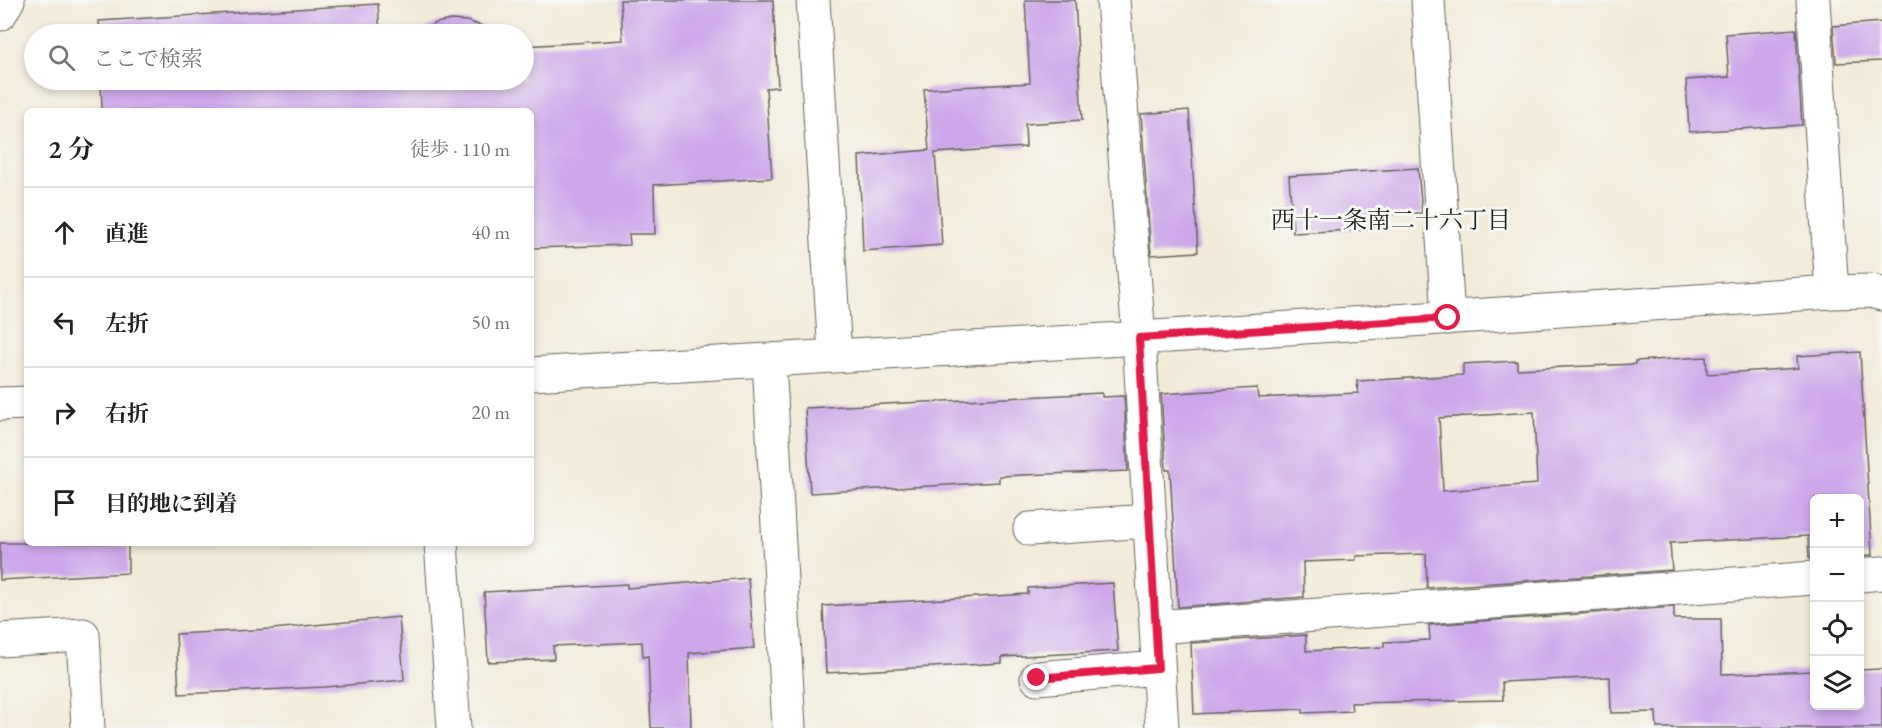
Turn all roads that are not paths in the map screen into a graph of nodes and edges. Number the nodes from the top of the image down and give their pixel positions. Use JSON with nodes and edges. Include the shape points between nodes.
{"nodes":[{"id":1,"x":8,"y":0,"type":"edge"},
{"id":2,"x":813,"y":0,"type":"edge"},
{"id":3,"x":1113,"y":0,"type":"edge"},
{"id":4,"x":1428,"y":0,"type":"edge"},
{"id":5,"x":1813,"y":0,"type":"edge"},
{"id":6,"x":0,"y":14,"type":"edge"},
{"id":7,"x":1832,"y":292,"type":"junction"},
{"id":8,"x":1882,"y":294,"type":"edge"},
{"id":9,"x":1448,"y":318,"type":"junction"},
{"id":10,"x":1139,"y":338,"type":"junction"},
{"id":11,"x":835,"y":355,"type":"junction"},
{"id":12,"x":769,"y":361,"type":"junction"},
{"id":13,"x":534,"y":374,"type":"edge"},
{"id":14,"x":24,"y":403,"type":"edge"},
{"id":15,"x":0,"y":404,"type":"edge"},
{"id":16,"x":1149,"y":521,"type":"junction"},
{"id":17,"x":1030,"y":529,"type":"dead end"},
{"id":18,"x":441,"y":546,"type":"edge"},
{"id":19,"x":1882,"y":573,"type":"edge"},
{"id":20,"x":1864,"y":575,"type":"edge"},
{"id":21,"x":1810,"y":578,"type":"edge"},
{"id":22,"x":1156,"y":627,"type":"junction"},
{"id":23,"x":0,"y":640,"type":"edge"},
{"id":24,"x":1158,"y":668,"type":"junction"},
{"id":25,"x":1037,"y":678,"type":"dead end"},
{"id":26,"x":88,"y":728,"type":"edge"},
{"id":27,"x":454,"y":728,"type":"edge"},
{"id":28,"x":789,"y":728,"type":"edge"},
{"id":29,"x":1162,"y":728,"type":"edge"}],
"edges":[{"from":1,"to":6,"type":"street"},
{"from":2,"to":11,"type":"street"},
{"from":3,"to":10,"type":"street"},
{"from":4,"to":9,"type":"street"},
{"from":5,"to":7,"type":"street"},
{"from":7,"to":8,"type":"street"},
{"from":7,"to":9,"type":"street"},
{"from":9,"to":10,"type":"street"},
{"from":10,"to":11,"type":"street"},
{"from":10,"to":16,"type":"street"},
{"from":11,"to":12,"type":"street"},
{"from":12,"to":13,"type":"street"},
{"from":12,"to":28,"type":"street"},
{"from":14,"to":15,"type":"street"},
{"from":16,"to":17,"type":"street"},
{"from":16,"to":22,"type":"street"},
{"from":18,"to":27,"type":"street"},
{"from":19,"to":20,"type":"street"},
{"from":21,"to":22,"type":"street"},
{"from":22,"to":24,"type":"street"},
{"from":23,"to":26,"type":"street","via":[[83,635]]},
{"from":24,"to":25,"type":"street"},
{"from":24,"to":29,"type":"street"}]}
